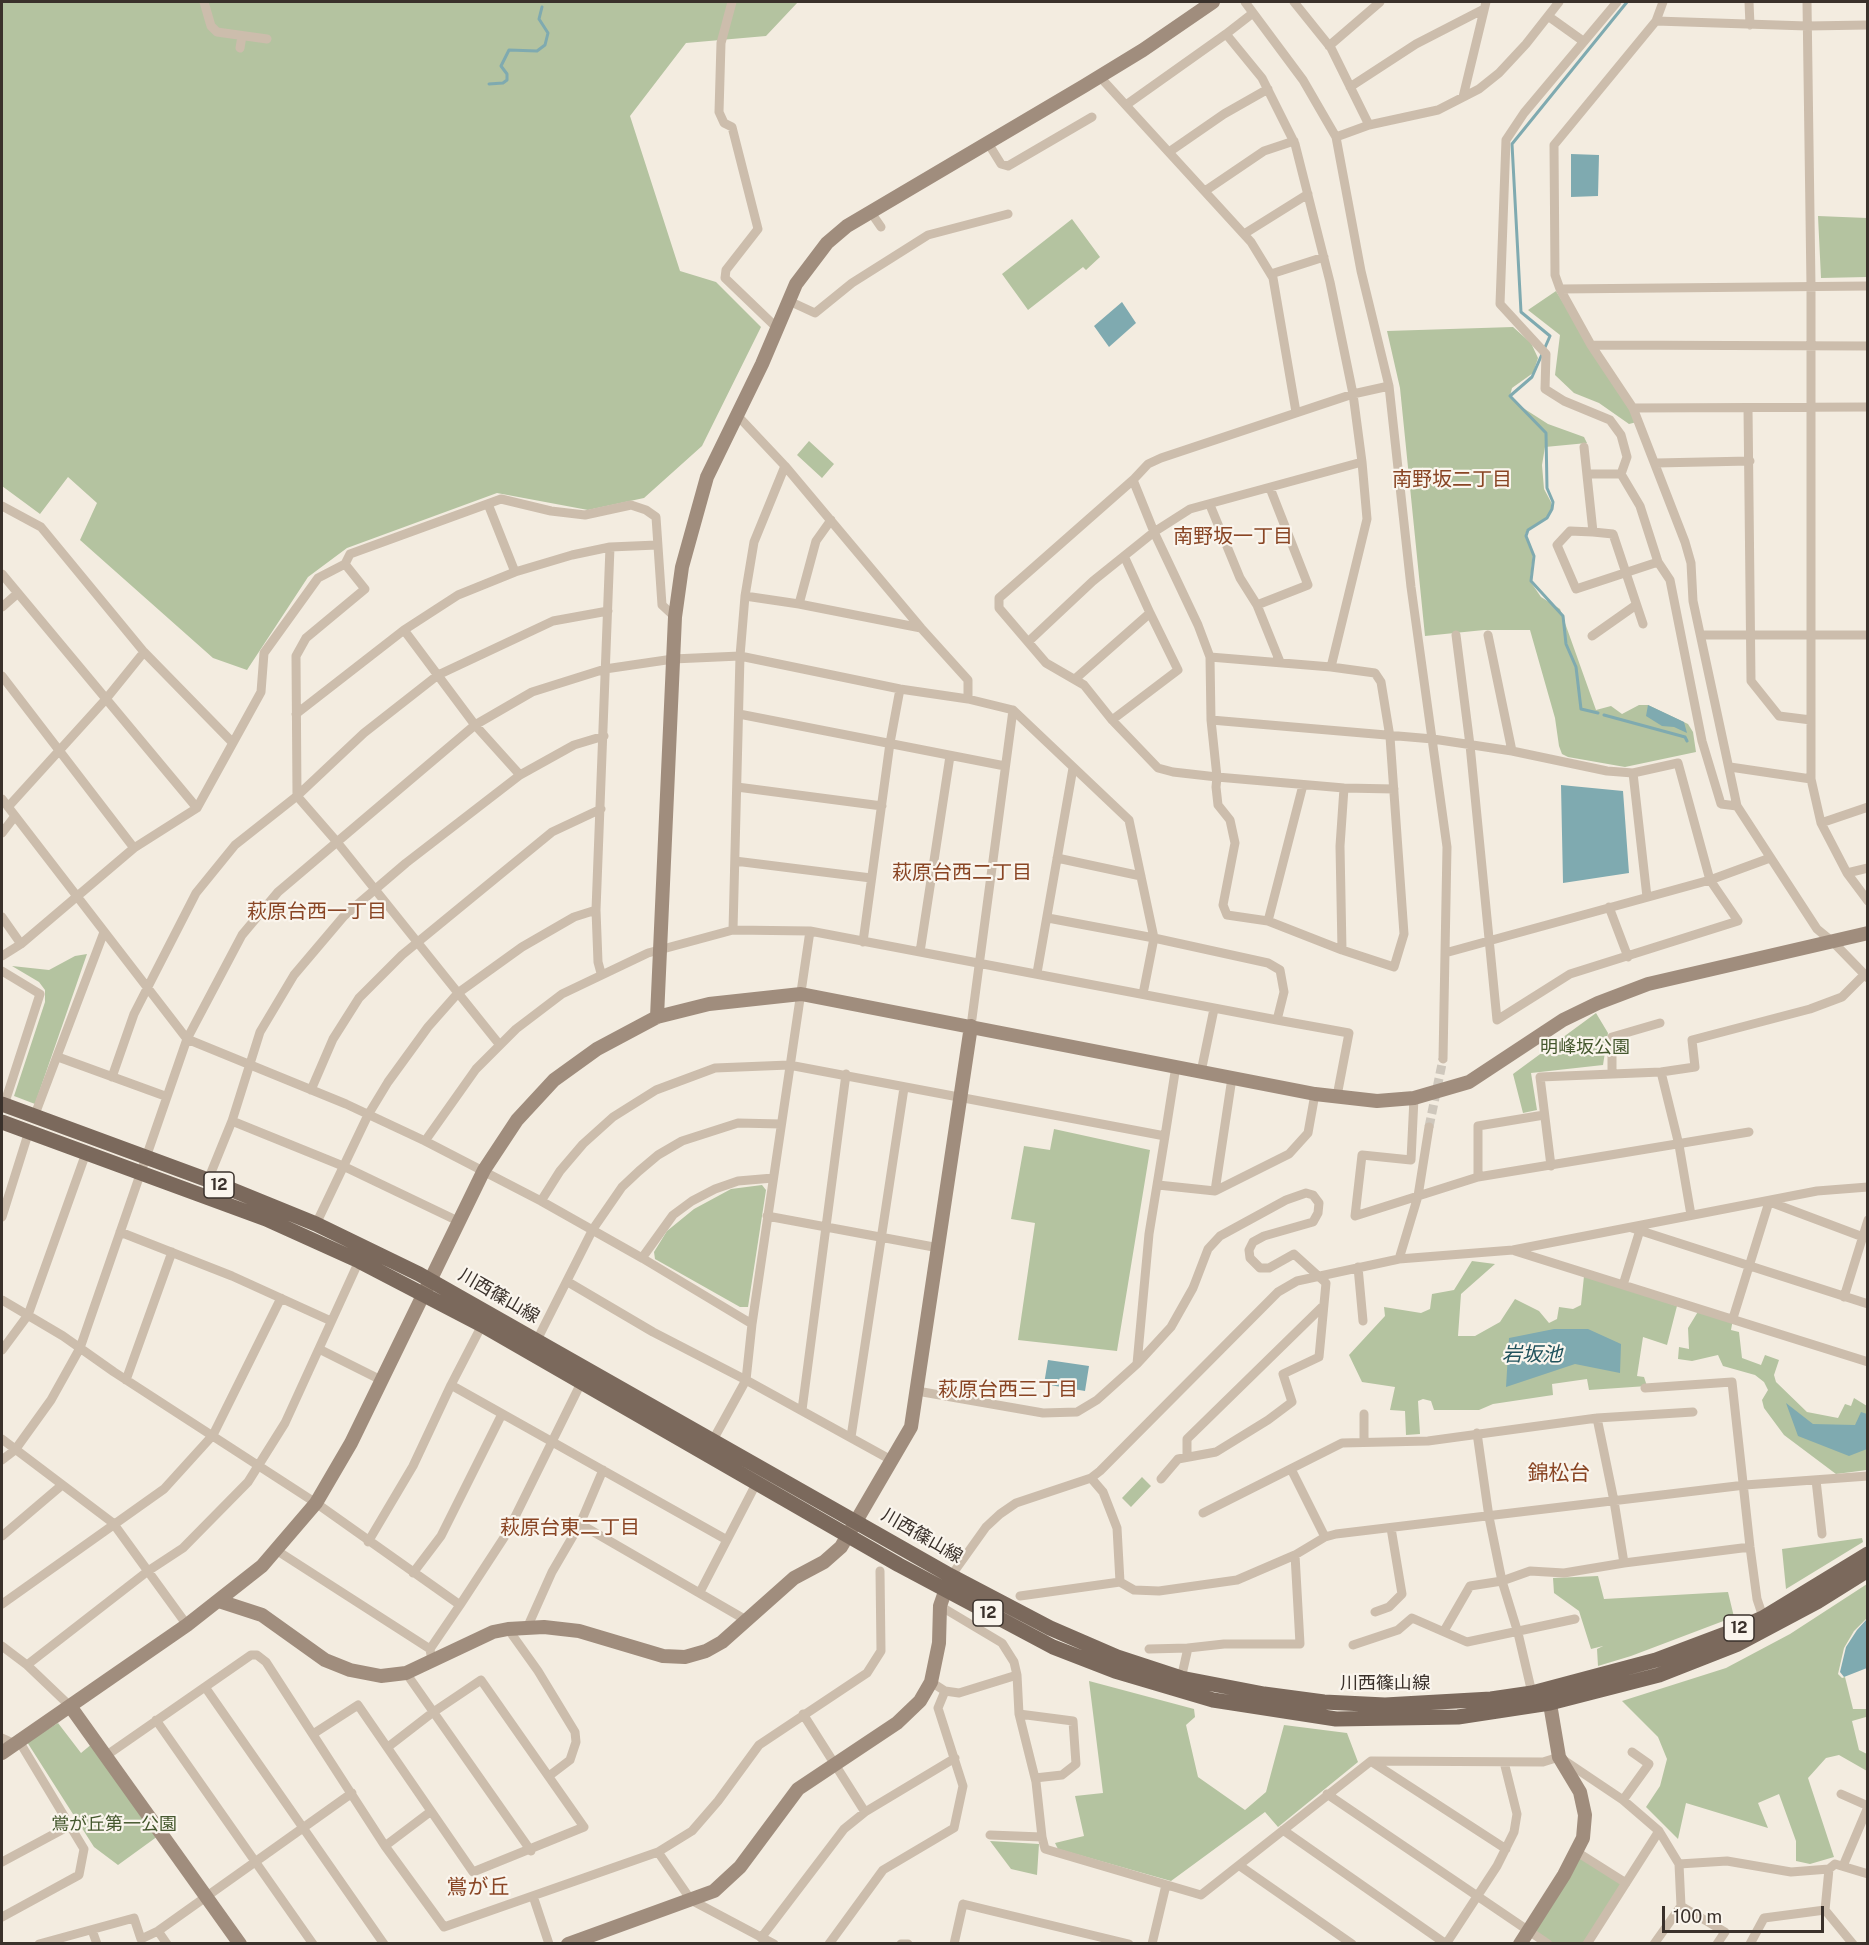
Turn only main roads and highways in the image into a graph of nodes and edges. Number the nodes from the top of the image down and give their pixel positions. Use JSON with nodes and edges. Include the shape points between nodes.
{"nodes":[{"id":1,"x":2,"y":1107,"type":"edge"},
{"id":2,"x":2,"y":1122,"type":"edge"},
{"id":3,"x":427,"y":1287,"type":"junction"},
{"id":4,"x":1868,"y":1554,"type":"edge"},
{"id":5,"x":1868,"y":1570,"type":"edge"},
{"id":6,"x":1765,"y":1623,"type":"junction"},
{"id":7,"x":1180,"y":1684,"type":"junction"},
{"id":8,"x":1549,"y":1696,"type":"junction"}],
"edges":[{"from":1,"to":3,"type":"main road","name":"川西篠山線","number":"12","via":[[208,1180],[316,1224]]},
{"from":2,"to":3,"type":"main road","name":"川西篠山線","number":"12","via":[[266,1219]]},
{"from":3,"to":7,"type":"main road","name":"川西篠山線","number":"12","via":[[537,1340],[951,1576],[1050,1628]]},
{"from":3,"to":7,"type":"main road","name":"川西篠山線","number":"12","via":[[580,1383],[1053,1647],[1115,1671]]},
{"from":4,"to":6,"type":"main road","name":"川西篠山線","number":"12"},
{"from":5,"to":6,"type":"main road","name":"川西篠山線","number":"12"},
{"from":6,"to":8,"type":"main road","name":"川西篠山線","number":"12","via":[[1738,1644],[1659,1675]]},
{"from":7,"to":8,"type":"main road","name":"川西篠山線","number":"12","via":[[1385,1705],[1532,1693]]},
{"from":7,"to":8,"type":"main road","name":"川西篠山線","number":"12","via":[[1214,1700],[1336,1719],[1458,1717]]}]}
